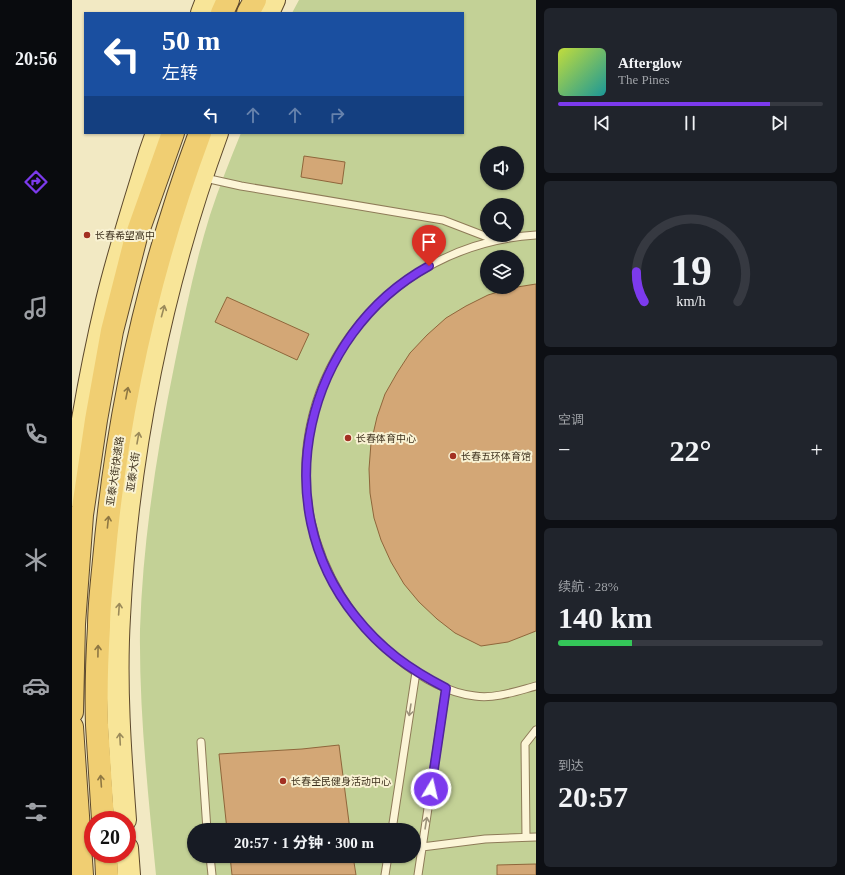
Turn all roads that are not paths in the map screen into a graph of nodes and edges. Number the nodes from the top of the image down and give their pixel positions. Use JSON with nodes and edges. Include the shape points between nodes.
{"nodes":[{"id":1,"x":207,"y":0,"type":"edge"},
{"id":2,"x":228,"y":0,"type":"edge"},
{"id":3,"x":254,"y":0,"type":"edge"},
{"id":4,"x":274,"y":0,"type":"edge"},
{"id":5,"x":202,"y":12,"type":"edge"},
{"id":6,"x":222,"y":12,"type":"edge"},
{"id":7,"x":248,"y":12,"type":"edge"},
{"id":8,"x":268,"y":12,"type":"edge"},
{"id":9,"x":156,"y":134,"type":"edge"},
{"id":10,"x":173,"y":134,"type":"edge"},
{"id":11,"x":200,"y":134,"type":"edge"},
{"id":12,"x":217,"y":134,"type":"edge"},
{"id":13,"x":201,"y":177,"type":"junction"},
{"id":14,"x":480,"y":234,"type":"edge"},
{"id":15,"x":536,"y":235,"type":"edge"},
{"id":16,"x":524,"y":236,"type":"edge"},
{"id":17,"x":489,"y":242,"type":"edge"},
{"id":18,"x":72,"y":495,"type":"edge"},
{"id":19,"x":416,"y":672,"type":"junction"},
{"id":20,"x":536,"y":686,"type":"edge"},
{"id":21,"x":446,"y":688,"type":"junction"},
{"id":22,"x":72,"y":712,"type":"edge"},
{"id":23,"x":72,"y":727,"type":"edge"},
{"id":24,"x":536,"y":730,"type":"edge"},
{"id":25,"x":202,"y":742,"type":"dead end"},
{"id":26,"x":102,"y":811,"type":"edge"},
{"id":27,"x":124,"y":811,"type":"edge"},
{"id":28,"x":207,"y":823,"type":"edge"},
{"id":29,"x":393,"y":823,"type":"edge"},
{"id":30,"x":526,"y":837,"type":"junction"},
{"id":31,"x":536,"y":837,"type":"edge"},
{"id":32,"x":422,"y":847,"type":"junction"},
{"id":33,"x":106,"y":863,"type":"edge"},
{"id":34,"x":128,"y":863,"type":"edge"},
{"id":35,"x":211,"y":863,"type":"edge"},
{"id":36,"x":387,"y":863,"type":"edge"},
{"id":37,"x":82,"y":875,"type":"edge"},
{"id":38,"x":107,"y":875,"type":"edge"},
{"id":39,"x":129,"y":875,"type":"edge"},
{"id":40,"x":212,"y":875,"type":"edge"},
{"id":41,"x":385,"y":875,"type":"edge"},
{"id":42,"x":418,"y":875,"type":"edge"}],
"edges":[{"from":1,"to":5,"type":"main road"},
{"from":2,"to":6,"type":"highway"},
{"from":3,"to":7,"type":"highway"},
{"from":4,"to":8,"type":"main road"},
{"from":9,"to":18,"type":"main road","via":[[107,300],[90,376]]},
{"from":10,"to":22,"type":"highway","via":[[136,237],[112,331],[96,420],[82,515],[74,624]]},
{"from":26,"to":11,"type":"highway","name":"亚泰大街快速路","one_way":true,"via":[[97,724],[99,626],[108,518],[121,423],[138,337],[184,176]]},
{"from":12,"to":13,"type":"main road","name":"亚泰大街"},
{"from":13,"to":14,"type":"lane","via":[[443,220]]},
{"from":27,"to":13,"type":"main road","name":"亚泰大街","one_way":true,"via":[[118,699],[119,617],[126,526],[136,451],[161,315]]},
{"from":15,"to":16,"type":"lane"},
{"from":17,"to":19,"type":"lane","via":[[438,260],[402,282],[370,310],[333,362],[317,401],[307,445],[306,490],[314,535],[330,577],[368,632]]},
{"from":19,"to":21,"type":"lane"},
{"from":19,"to":29,"type":"lane","one_way":true},
{"from":20,"to":21,"type":"lane","via":[[484,696],[462,694]]},
{"from":32,"to":21,"type":"lane","one_way":true},
{"from":23,"to":37,"type":"highway"},
{"from":24,"to":30,"type":"lane","via":[[525,744]]},
{"from":25,"to":28,"type":"lane"},
{"from":30,"to":31,"type":"lane"},
{"from":30,"to":32,"type":"lane"},
{"from":32,"to":42,"type":"lane"},
{"from":33,"to":38,"type":"highway"},
{"from":34,"to":39,"type":"main road"},
{"from":35,"to":40,"type":"lane"},
{"from":36,"to":41,"type":"lane"}]}
